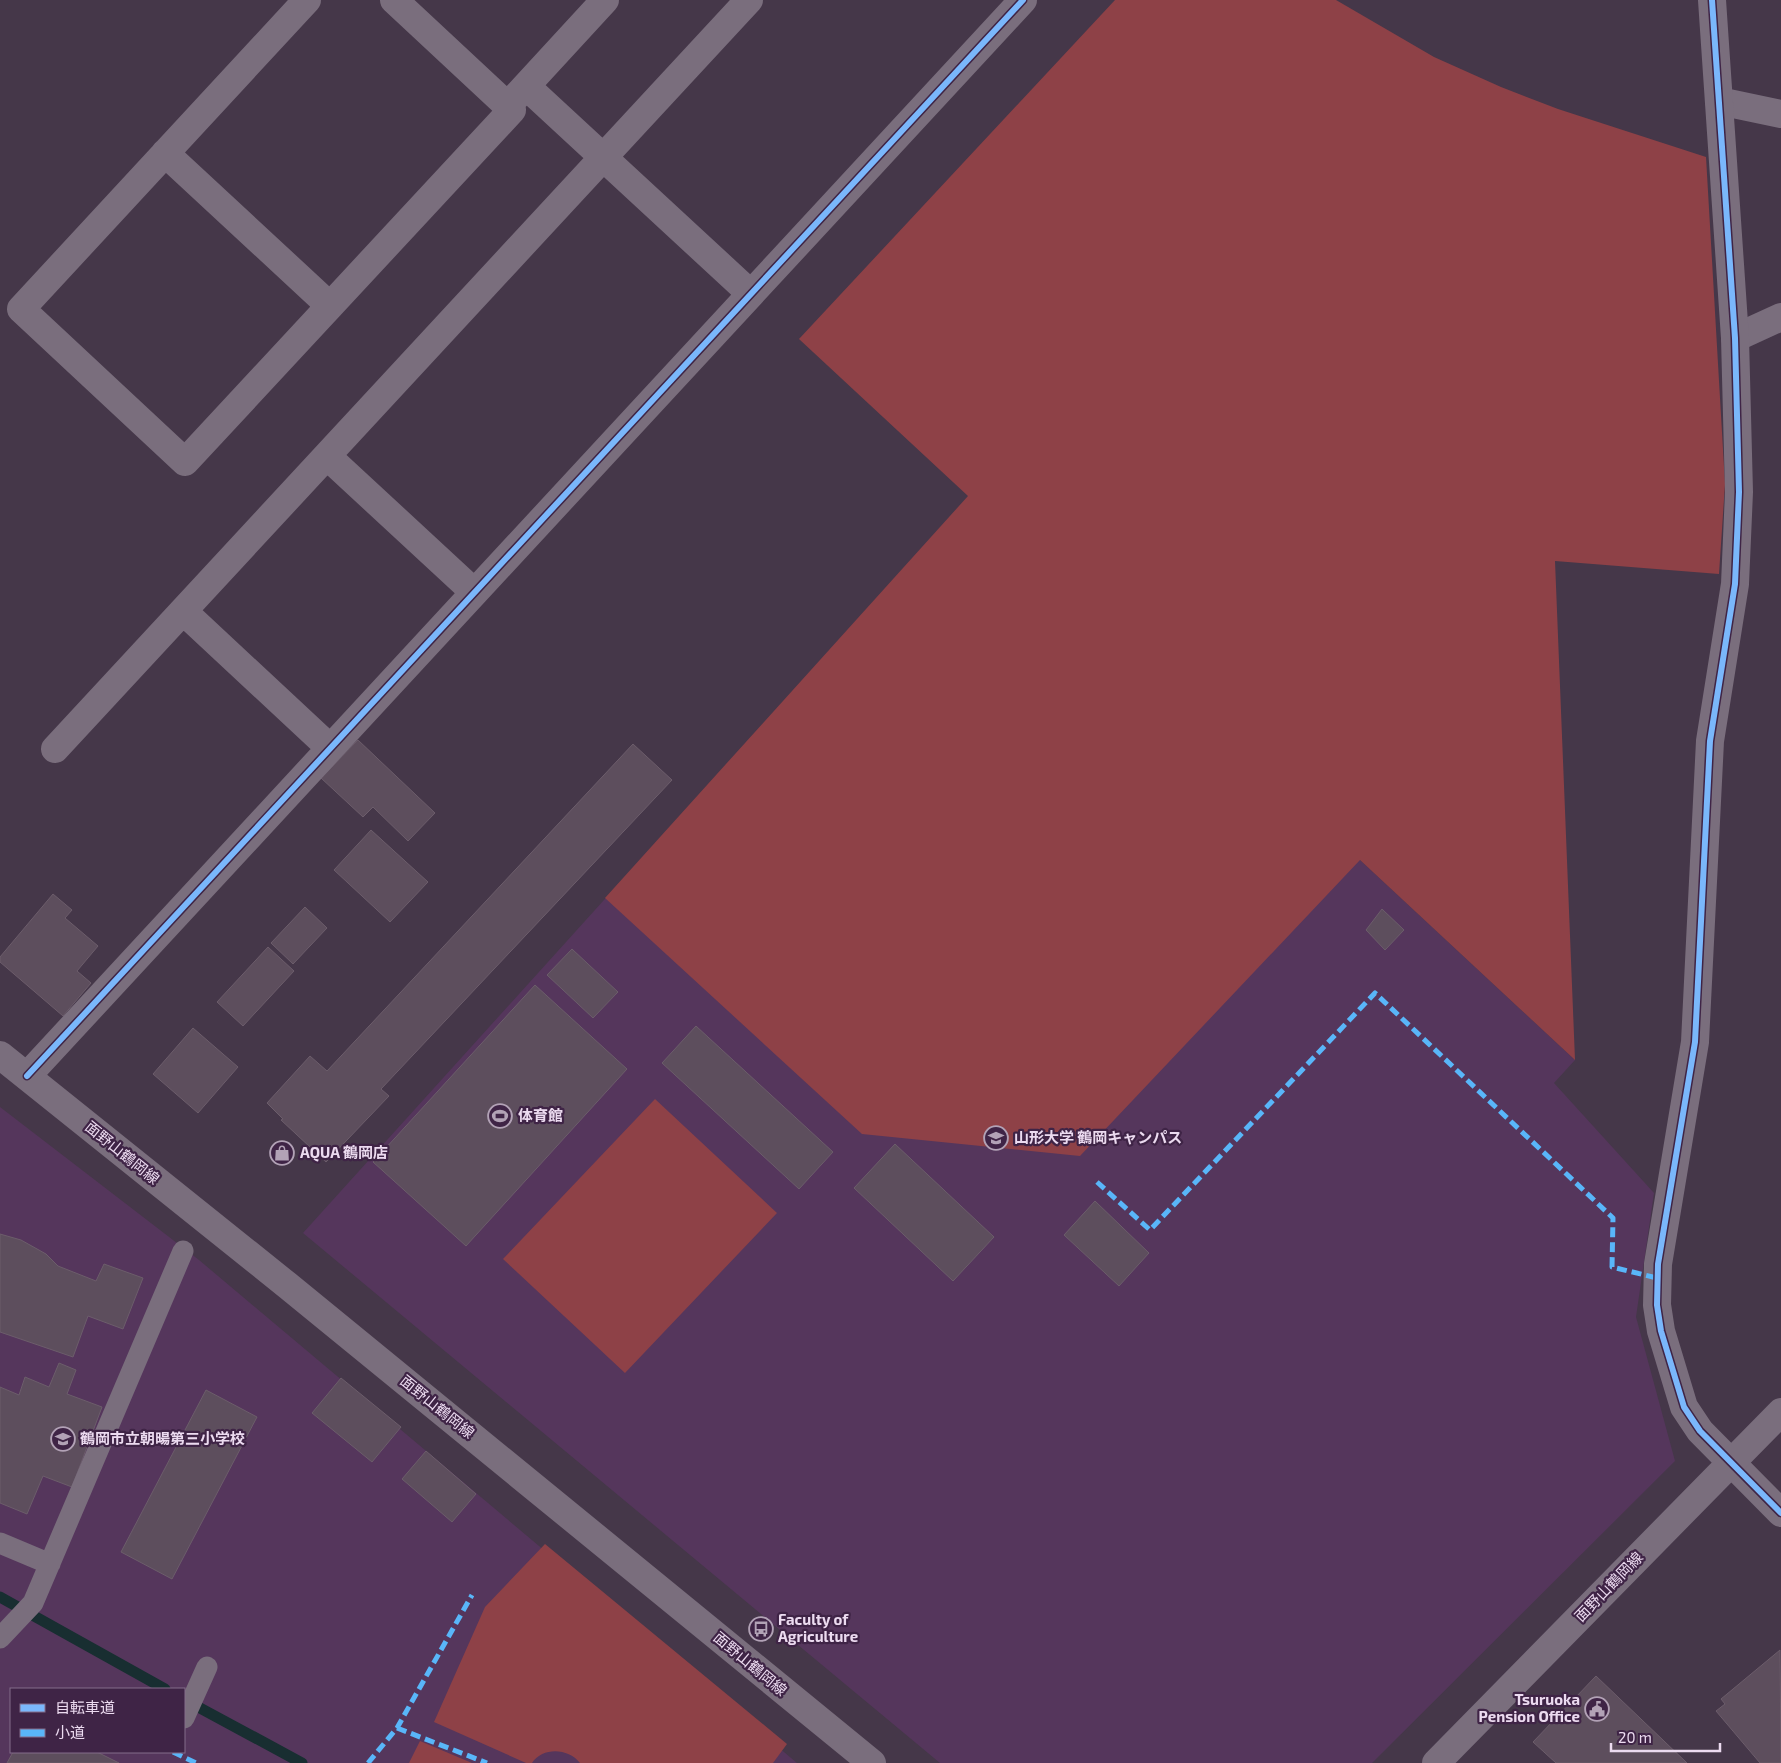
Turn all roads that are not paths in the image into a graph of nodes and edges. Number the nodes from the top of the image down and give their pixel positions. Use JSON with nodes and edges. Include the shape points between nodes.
{"nodes":[{"id":1,"x":307,"y":0,"type":"edge"},
{"id":2,"x":394,"y":0,"type":"edge"},
{"id":3,"x":605,"y":0,"type":"edge"},
{"id":4,"x":749,"y":0,"type":"edge"},
{"id":5,"x":1023,"y":0,"type":"edge"},
{"id":6,"x":1712,"y":0,"type":"edge"},
{"id":7,"x":517,"y":95,"type":"junction"},
{"id":8,"x":1719,"y":102,"type":"junction"},
{"id":9,"x":1781,"y":114,"type":"edge"},
{"id":10,"x":165,"y":153,"type":"junction"},
{"id":11,"x":603,"y":157,"type":"junction"},
{"id":12,"x":751,"y":294,"type":"junction"},
{"id":13,"x":330,"y":306,"type":"junction"},
{"id":14,"x":1781,"y":318,"type":"edge"},
{"id":15,"x":1735,"y":338,"type":"junction"},
{"id":16,"x":327,"y":456,"type":"junction"},
{"id":17,"x":474,"y":592,"type":"junction"},
{"id":18,"x":183,"y":611,"type":"junction"},
{"id":19,"x":330,"y":748,"type":"junction"},
{"id":20,"x":55,"y":749,"type":"dead end"},
{"id":21,"x":0,"y":1055,"type":"edge"},
{"id":22,"x":27,"y":1076,"type":"junction"},
{"id":23,"x":183,"y":1250,"type":"dead end"},
{"id":24,"x":1781,"y":1412,"type":"edge"},
{"id":25,"x":1732,"y":1462,"type":"junction"},
{"id":26,"x":1781,"y":1512,"type":"edge"},
{"id":27,"x":0,"y":1543,"type":"edge"},
{"id":28,"x":50,"y":1564,"type":"junction"},
{"id":29,"x":0,"y":1638,"type":"edge"},
{"id":30,"x":207,"y":1667,"type":"dead end"},
{"id":31,"x":185,"y":1716,"type":"edge"},
{"id":32,"x":872,"y":1763,"type":"edge"},
{"id":33,"x":1436,"y":1763,"type":"edge"}],
"edges":[{"from":1,"to":10,"type":"street"},
{"from":2,"to":7,"type":"street"},
{"from":3,"to":7,"type":"street"},
{"from":4,"to":11,"type":"street"},
{"from":5,"to":12,"type":"street"},
{"from":6,"to":8,"type":"street"},
{"from":7,"to":11,"type":"street"},
{"from":7,"to":13,"type":"street","via":[[512,110]]},
{"from":8,"to":9,"type":"street"},
{"from":8,"to":15,"type":"street"},
{"from":10,"to":13,"type":"street"},
{"from":10,"to":13,"type":"street","via":[[21,309],[114,396],[186,462]]},
{"from":11,"to":12,"type":"street"},
{"from":11,"to":16,"type":"street"},
{"from":12,"to":17,"type":"street"},
{"from":14,"to":15,"type":"street"},
{"from":15,"to":25,"type":"street","via":[[1739,492],[1735,584],[1710,741],[1695,1042],[1658,1264],[1657,1296],[1661,1331],[1684,1407],[1700,1431]]},
{"from":16,"to":17,"type":"street"},
{"from":16,"to":18,"type":"street"},
{"from":17,"to":19,"type":"street"},
{"from":18,"to":19,"type":"street"},
{"from":18,"to":20,"type":"street"},
{"from":19,"to":22,"type":"street"},
{"from":21,"to":22,"type":"street","name":"面野山鶴岡線"},
{"from":22,"to":32,"type":"street","name":"面野山鶴岡線"},
{"from":23,"to":28,"type":"lane"},
{"from":24,"to":25,"type":"street","name":"面野山鶴岡線"},
{"from":25,"to":26,"type":"street"},
{"from":25,"to":33,"type":"street","name":"面野山鶴岡線"},
{"from":27,"to":28,"type":"lane"},
{"from":28,"to":29,"type":"lane","via":[[34,1603]]},
{"from":30,"to":31,"type":"lane"}]}
